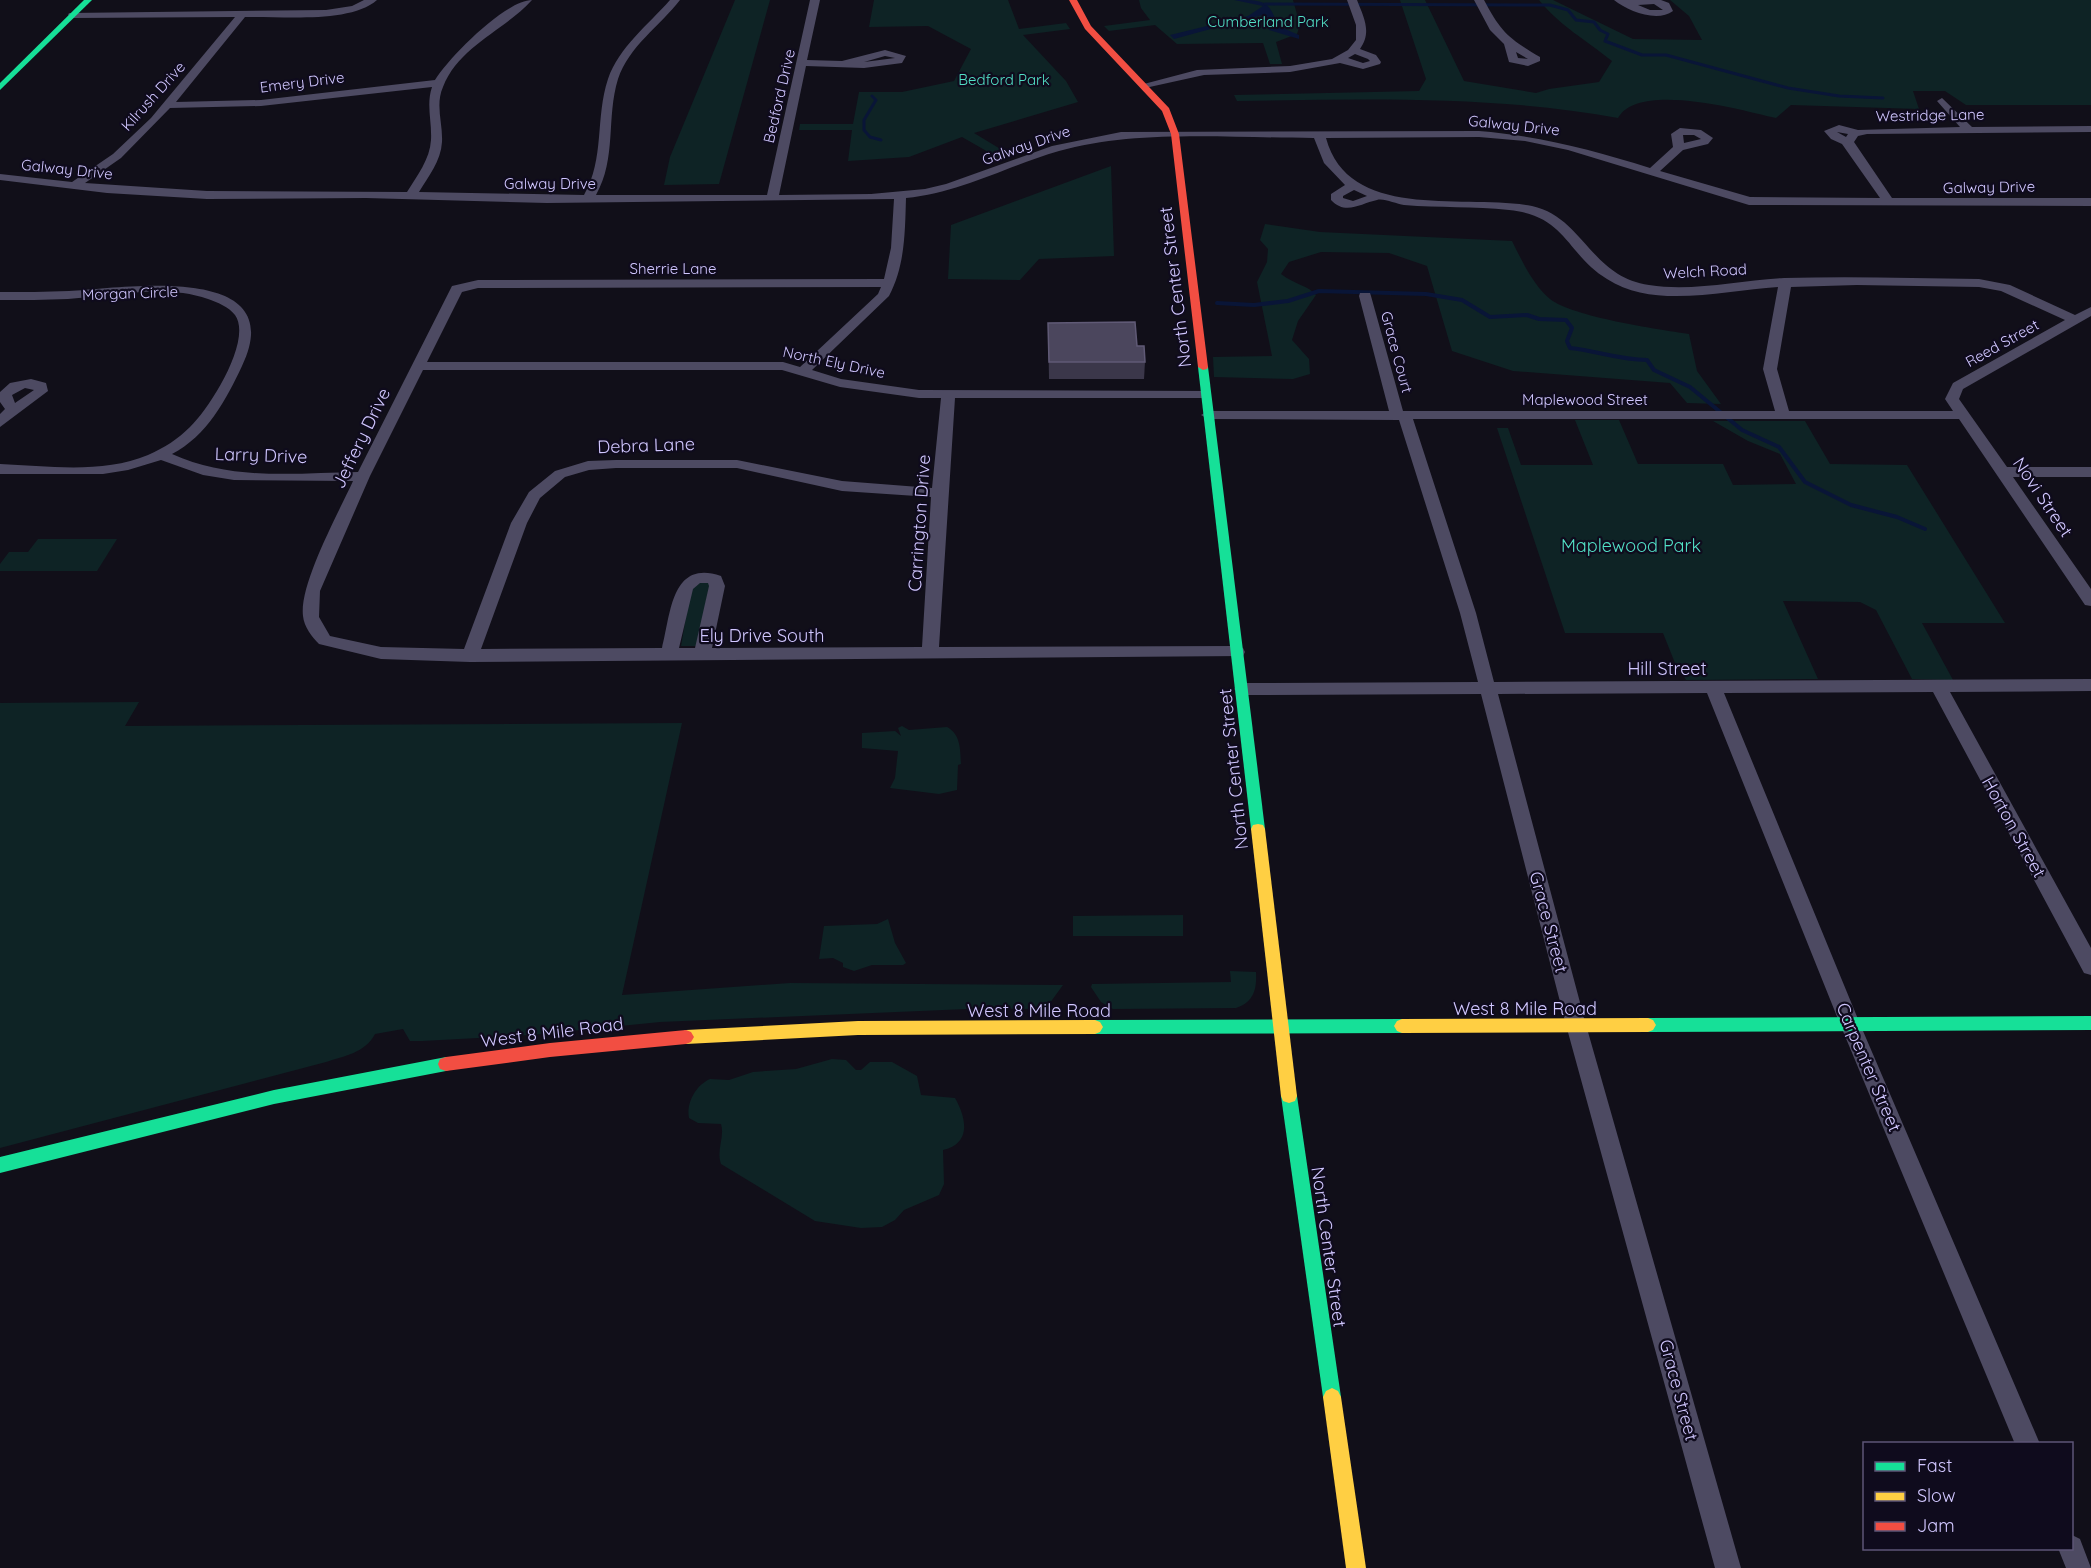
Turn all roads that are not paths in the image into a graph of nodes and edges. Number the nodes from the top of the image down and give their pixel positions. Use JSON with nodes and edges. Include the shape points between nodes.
{"nodes":[{"id":1,"x":88,"y":0,"type":"edge"},
{"id":2,"x":372,"y":0,"type":"edge"},
{"id":3,"x":527,"y":0,"type":"edge"},
{"id":4,"x":675,"y":0,"type":"edge"},
{"id":5,"x":815,"y":0,"type":"edge"},
{"id":6,"x":1073,"y":0,"type":"edge"},
{"id":7,"x":1352,"y":0,"type":"edge"},
{"id":8,"x":1479,"y":0,"type":"edge"},
{"id":9,"x":242,"y":14,"type":"junction"},
{"id":10,"x":73,"y":15,"type":"junction"},
{"id":11,"x":1509,"y":43,"type":"dead end"},
{"id":12,"x":1353,"y":50,"type":"junction"},
{"id":13,"x":1339,"y":59,"type":"junction"},
{"id":14,"x":802,"y":63,"type":"junction"},
{"id":15,"x":846,"y":63,"type":"dead end"},
{"id":16,"x":439,"y":83,"type":"junction"},
{"id":17,"x":1145,"y":85,"type":"junction"},
{"id":18,"x":0,"y":88,"type":"edge"},
{"id":19,"x":1942,"y":101,"type":"dead end"},
{"id":20,"x":168,"y":105,"type":"junction"},
{"id":21,"x":1968,"y":129,"type":"junction"},
{"id":22,"x":2091,"y":129,"type":"edge"},
{"id":23,"x":1857,"y":133,"type":"junction"},
{"id":24,"x":1175,"y":134,"type":"junction"},
{"id":25,"x":1319,"y":134,"type":"junction"},
{"id":26,"x":1848,"y":142,"type":"junction"},
{"id":27,"x":1679,"y":148,"type":"dead end"},
{"id":28,"x":1653,"y":172,"type":"junction"},
{"id":29,"x":0,"y":177,"type":"edge"},
{"id":30,"x":75,"y":185,"type":"junction"},
{"id":31,"x":1354,"y":185,"type":"junction"},
{"id":32,"x":1378,"y":194,"type":"junction"},
{"id":33,"x":410,"y":196,"type":"junction"},
{"id":34,"x":900,"y":196,"type":"junction"},
{"id":35,"x":772,"y":198,"type":"junction"},
{"id":36,"x":588,"y":199,"type":"junction"},
{"id":37,"x":2091,"y":202,"type":"edge"},
{"id":38,"x":1890,"y":203,"type":"junction"},
{"id":39,"x":1785,"y":282,"type":"junction"},
{"id":40,"x":890,"y":284,"type":"junction"},
{"id":41,"x":457,"y":289,"type":"joint"},
{"id":42,"x":0,"y":296,"type":"edge"},
{"id":43,"x":1365,"y":296,"type":"dead end"},
{"id":44,"x":2091,"y":312,"type":"edge"},
{"id":45,"x":2076,"y":320,"type":"junction"},
{"id":46,"x":419,"y":366,"type":"junction"},
{"id":47,"x":805,"y":370,"type":"junction"},
{"id":48,"x":1205,"y":394,"type":"junction"},
{"id":49,"x":948,"y":396,"type":"junction"},
{"id":50,"x":11,"y":408,"type":"dead end"},
{"id":51,"x":1209,"y":415,"type":"junction"},
{"id":52,"x":1784,"y":415,"type":"junction"},
{"id":53,"x":1962,"y":415,"type":"junction"},
{"id":54,"x":1401,"y":416,"type":"junction"},
{"id":55,"x":0,"y":423,"type":"edge"},
{"id":56,"x":161,"y":454,"type":"junction"},
{"id":57,"x":0,"y":469,"type":"edge"},
{"id":58,"x":2003,"y":472,"type":"junction"},
{"id":59,"x":2091,"y":472,"type":"edge"},
{"id":60,"x":363,"y":476,"type":"junction"},
{"id":61,"x":939,"y":492,"type":"junction"},
{"id":62,"x":2091,"y":601,"type":"edge"},
{"id":63,"x":310,"y":609,"type":"joint"},
{"id":64,"x":1237,"y":652,"type":"junction"},
{"id":65,"x":930,"y":653,"type":"junction"},
{"id":66,"x":669,"y":655,"type":"junction"},
{"id":67,"x":702,"y":655,"type":"junction"},
{"id":68,"x":470,"y":656,"type":"junction"},
{"id":69,"x":2091,"y":685,"type":"edge"},
{"id":70,"x":1938,"y":686,"type":"junction"},
{"id":71,"x":1485,"y":688,"type":"junction"},
{"id":72,"x":1714,"y":688,"type":"junction"},
{"id":73,"x":1243,"y":689,"type":"junction"},
{"id":74,"x":2091,"y":967,"type":"edge"},
{"id":75,"x":2091,"y":1023,"type":"edge"},
{"id":76,"x":1850,"y":1024,"type":"junction"},
{"id":77,"x":1576,"y":1025,"type":"junction"},
{"id":78,"x":1280,"y":1026,"type":"junction"},
{"id":79,"x":0,"y":1165,"type":"edge"},
{"id":80,"x":2028,"y":1442,"type":"edge"},
{"id":81,"x":2072,"y":1550,"type":"edge"},
{"id":82,"x":1356,"y":1568,"type":"edge"},
{"id":83,"x":1728,"y":1568,"type":"edge"},
{"id":84,"x":2079,"y":1568,"type":"edge"}],
"edges":[{"from":1,"to":10,"type":"street"},
{"from":2,"to":9,"type":"street","via":[[343,12]]},
{"from":3,"to":16,"type":"street","via":[[459,54]]},
{"from":4,"to":36,"type":"street","via":[[618,66],[612,81],[604,160]]},
{"from":5,"to":14,"type":"street","name":"Bedford Drive"},
{"from":6,"to":17,"type":"street","name":"North Center Street","via":[[1088,27]]},
{"from":7,"to":12,"type":"street","via":[[1362,33]]},
{"from":8,"to":11,"type":"street","via":[[1489,23]]},
{"from":9,"to":10,"type":"street"},
{"from":9,"to":20,"type":"street","name":"Kilrush Drive"},
{"from":10,"to":18,"type":"street"},
{"from":12,"to":13,"type":"street"},
{"from":12,"to":13,"type":"street","via":[[1376,62],[1364,66]]},
{"from":13,"to":17,"type":"street","via":[[1299,69],[1204,72]]},
{"from":14,"to":15,"type":"street"},
{"from":14,"to":35,"type":"street","name":"Bedford Drive"},
{"from":16,"to":20,"type":"street","name":"Emery Drive","via":[[261,103]]},
{"from":16,"to":33,"type":"street","via":[[432,108],[436,150]]},
{"from":17,"to":24,"type":"street","name":"North Center Street","via":[[1166,110]]},
{"from":19,"to":21,"type":"street"},
{"from":20,"to":30,"type":"street","name":"Kilrush Drive","via":[[126,148]]},
{"from":21,"to":22,"type":"street","name":"Westridge Lane"},
{"from":21,"to":23,"type":"street","name":"Westridge Lane"},
{"from":23,"to":26,"type":"street","name":"Westridge Lane"},
{"from":23,"to":26,"type":"street","via":[[1839,128],[1830,131]]},
{"from":24,"to":25,"type":"street","name":"Galway Drive"},
{"from":24,"to":34,"type":"street","name":"Galway Drive","via":[[1121,135],[1076,143],[950,187]]},
{"from":24,"to":48,"type":"street","name":"North Center Street"},
{"from":25,"to":28,"type":"street","name":"Galway Drive","via":[[1502,135],[1570,147]]},
{"from":25,"to":31,"type":"street","name":"Welch Road","via":[[1333,168]]},
{"from":26,"to":38,"type":"street"},
{"from":27,"to":28,"type":"street"},
{"from":28,"to":38,"type":"street","name":"Galway Drive","via":[[1749,201]]},
{"from":29,"to":30,"type":"street","name":"Galway Drive"},
{"from":30,"to":33,"type":"street","name":"Galway Drive","via":[[173,194]]},
{"from":31,"to":32,"type":"street","name":"Welch Road"},
{"from":31,"to":32,"type":"street","via":[[1337,194],[1337,200],[1359,205]]},
{"from":32,"to":39,"type":"street","name":"Welch Road","via":[[1425,205],[1533,211],[1562,225],[1602,273],[1632,286],[1677,290]]},
{"from":33,"to":36,"type":"street","name":"Galway Drive"},
{"from":34,"to":35,"type":"street","name":"Galway Drive"},
{"from":34,"to":40,"type":"street"},
{"from":35,"to":36,"type":"street","name":"Galway Drive"},
{"from":37,"to":38,"type":"street","name":"Galway Drive"},
{"from":39,"to":45,"type":"street","name":"Welch Road","via":[[1979,283],[2005,288]]},
{"from":39,"to":52,"type":"street","via":[[1770,369]]},
{"from":40,"to":41,"type":"street","name":"Sherrie Lane","via":[[478,284]]},
{"from":40,"to":47,"type":"street","via":[[883,296]]},
{"from":41,"to":46,"type":"street","name":"Jeffery Drive"},
{"from":42,"to":56,"type":"street","name":"Morgan Circle","via":[[180,291],[217,298],[238,311],[247,331],[242,352],[206,418],[181,442]]},
{"from":43,"to":54,"type":"street","name":"Grace Court"},
{"from":44,"to":45,"type":"street","name":"Reed Street"},
{"from":45,"to":53,"type":"street","name":"Reed Street","via":[[1958,386],[1952,399]]},
{"from":46,"to":47,"type":"street","name":"North Ely Drive","via":[[783,366]]},
{"from":46,"to":60,"type":"street","name":"Jeffery Drive"},
{"from":47,"to":49,"type":"street","name":"North Ely Drive","via":[[840,383]]},
{"from":48,"to":49,"type":"street","name":"North Ely Drive"},
{"from":48,"to":51,"type":"street","name":"North Center Street"},
{"from":49,"to":61,"type":"street","name":"Carrington Drive"},
{"from":50,"to":55,"type":"street"},
{"from":51,"to":54,"type":"street","name":"Maplewood Street"},
{"from":51,"to":64,"type":"street","name":"North Center Street"},
{"from":52,"to":53,"type":"street","name":"Maplewood Street"},
{"from":52,"to":54,"type":"street","name":"Maplewood Street"},
{"from":53,"to":58,"type":"street","name":"Novi Street"},
{"from":54,"to":71,"type":"street","name":"Grace Street","via":[[1468,614]]},
{"from":56,"to":57,"type":"street","name":"Morgan Circle","via":[[93,471]]},
{"from":56,"to":60,"type":"street","name":"Larry Drive","via":[[183,466],[214,474]]},
{"from":58,"to":59,"type":"street"},
{"from":58,"to":62,"type":"street","name":"Novi Street"},
{"from":60,"to":63,"type":"street","name":"Jeffery Drive","via":[[316,579]]},
{"from":61,"to":65,"type":"street","name":"Carrington Drive"},
{"from":61,"to":68,"type":"street","name":"Debra Lane","via":[[842,486],[737,464],[616,464],[571,470],[547,482],[526,509]]},
{"from":63,"to":68,"type":"street","name":"Ely Drive South","via":[[318,633],[343,646],[381,653]]},
{"from":64,"to":65,"type":"street","name":"Ely Drive South"},
{"from":64,"to":73,"type":"street","name":"North Center Street"},
{"from":65,"to":67,"type":"street","name":"Ely Drive South"},
{"from":66,"to":67,"type":"street","name":"Ely Drive South"},
{"from":66,"to":67,"type":"street","via":[[685,588],[692,580],[704,577],[715,580],[717,586]]},
{"from":66,"to":68,"type":"street","name":"Ely Drive South"},
{"from":69,"to":70,"type":"street","name":"Hill Street"},
{"from":70,"to":72,"type":"street","name":"Hill Street"},
{"from":70,"to":74,"type":"street","name":"Horton Street"},
{"from":71,"to":72,"type":"street","name":"Hill Street"},
{"from":71,"to":73,"type":"street","name":"Hill Street"},
{"from":71,"to":77,"type":"street","name":"Grace Street"},
{"from":72,"to":76,"type":"street","name":"Carpenter Street"},
{"from":73,"to":78,"type":"street","name":"North Center Street"},
{"from":75,"to":76,"type":"street","name":"West 8 Mile Road"},
{"from":76,"to":77,"type":"street","name":"West 8 Mile Road"},
{"from":76,"to":80,"type":"street","name":"Carpenter Street"},
{"from":77,"to":78,"type":"street","name":"West 8 Mile Road"},
{"from":77,"to":83,"type":"street","name":"Grace Street"},
{"from":78,"to":79,"type":"street","name":"West 8 Mile Road","via":[[858,1028],[737,1032],[559,1048],[368,1077],[197,1114]]},
{"from":78,"to":82,"type":"street","name":"North Center Street"},
{"from":81,"to":84,"type":"street"}]}
